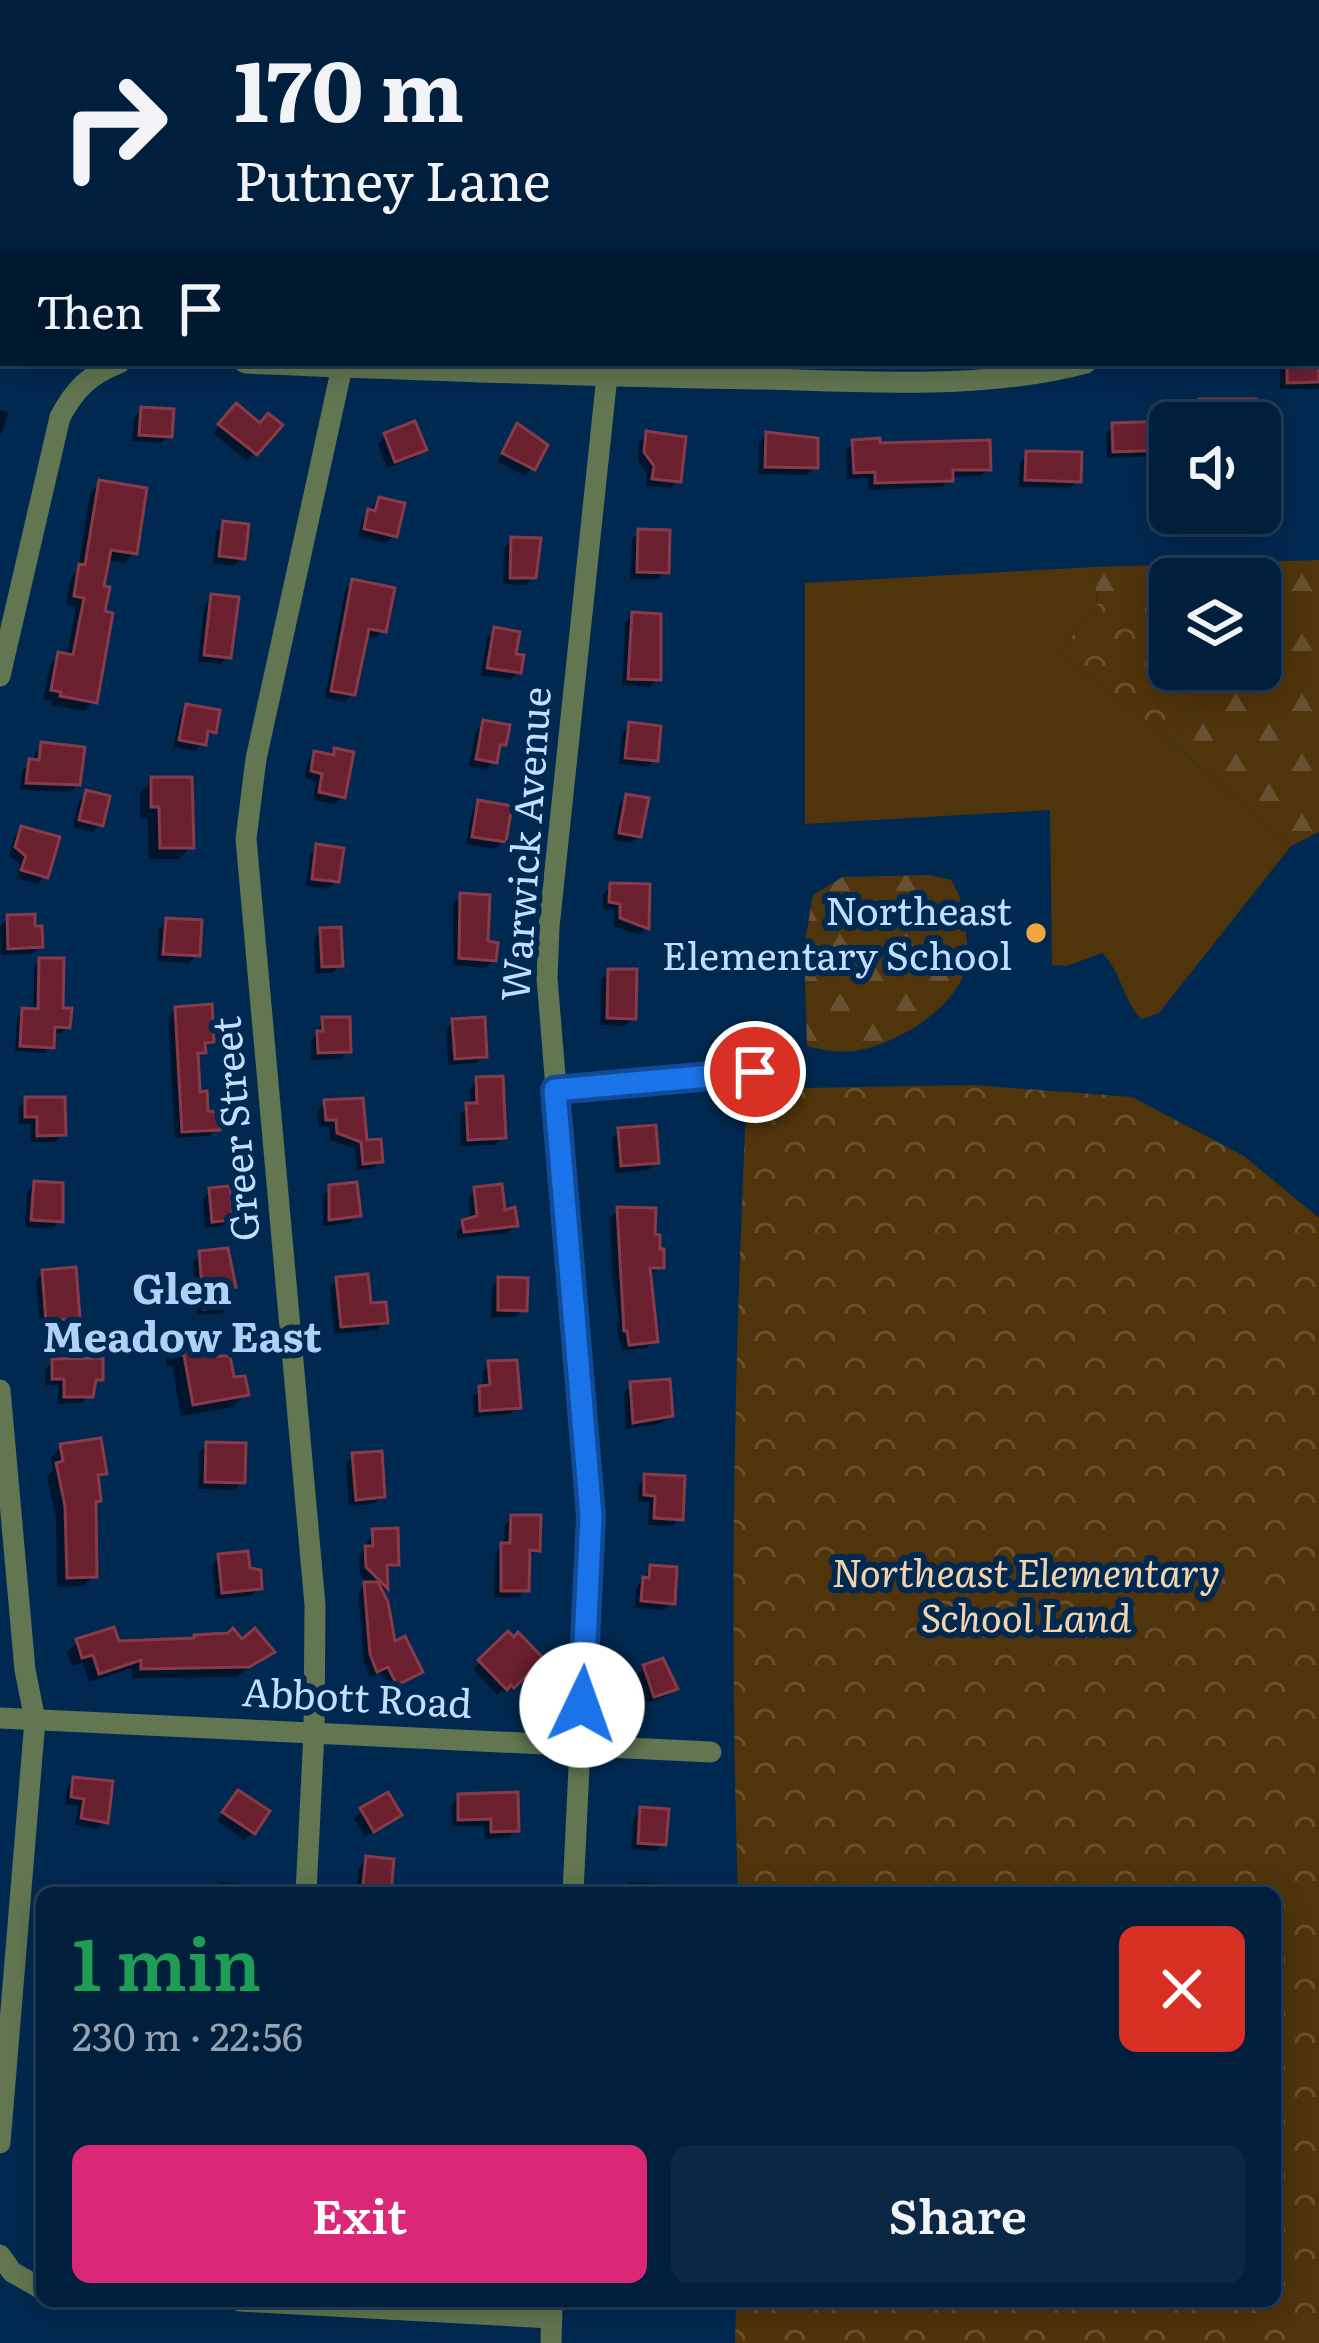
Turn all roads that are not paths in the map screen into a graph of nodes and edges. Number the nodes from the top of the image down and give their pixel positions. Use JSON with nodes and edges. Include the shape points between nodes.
{"nodes":[{"id":1,"x":112,"y":366,"type":"edge"},
{"id":2,"x":318,"y":366,"type":"edge"},
{"id":3,"x":1055,"y":366,"type":"edge"},
{"id":4,"x":342,"y":367,"type":"junction"},
{"id":5,"x":1013,"y":370,"type":"edge"},
{"id":6,"x":607,"y":376,"type":"junction"},
{"id":7,"x":0,"y":676,"type":"edge"},
{"id":8,"x":755,"y":1072,"type":"dead end"},
{"id":9,"x":555,"y":1090,"type":"junction"},
{"id":10,"x":0,"y":1390,"type":"edge"},
{"id":11,"x":0,"y":1718,"type":"edge"},
{"id":12,"x":34,"y":1720,"type":"junction"},
{"id":13,"x":314,"y":1732,"type":"junction"},
{"id":14,"x":580,"y":1745,"type":"junction"},
{"id":15,"x":711,"y":1752,"type":"dead end"},
{"id":16,"x":306,"y":1887,"type":"edge"},
{"id":17,"x":573,"y":1887,"type":"edge"},
{"id":18,"x":0,"y":2143,"type":"edge"},
{"id":19,"x":6,"y":2264,"type":"edge"},
{"id":20,"x":36,"y":2285,"type":"edge"},
{"id":21,"x":476,"y":2307,"type":"edge"},
{"id":22,"x":552,"y":2309,"type":"edge"},
{"id":23,"x":551,"y":2343,"type":"edge"}],
"edges":[{"from":1,"to":7,"type":"street","via":[[74,391],[60,417]]},
{"from":2,"to":4,"type":"street"},
{"from":3,"to":5,"type":"street"},
{"from":4,"to":6,"type":"street"},
{"from":4,"to":13,"type":"street","name":"Greer Street","via":[[256,759],[246,839],[315,1604]]},
{"from":5,"to":6,"type":"street","via":[[928,382]]},
{"from":6,"to":9,"type":"street","name":"Warwick Avenue","via":[[549,928]]},
{"from":8,"to":9,"type":"street"},
{"from":9,"to":14,"type":"street","name":"Warwick Avenue","via":[[591,1516]]},
{"from":10,"to":12,"type":"street"},
{"from":11,"to":12,"type":"street","name":"Abbott Road"},
{"from":12,"to":13,"type":"street","name":"Abbott Road"},
{"from":12,"to":18,"type":"street"},
{"from":13,"to":14,"type":"street","name":"Abbott Road"},
{"from":13,"to":16,"type":"street","name":"Greer Street"},
{"from":14,"to":15,"type":"street","name":"Abbott Road"},
{"from":14,"to":17,"type":"street","name":"Warwick Avenue"},
{"from":19,"to":20,"type":"street"},
{"from":21,"to":22,"type":"street"},
{"from":22,"to":23,"type":"street"}]}
